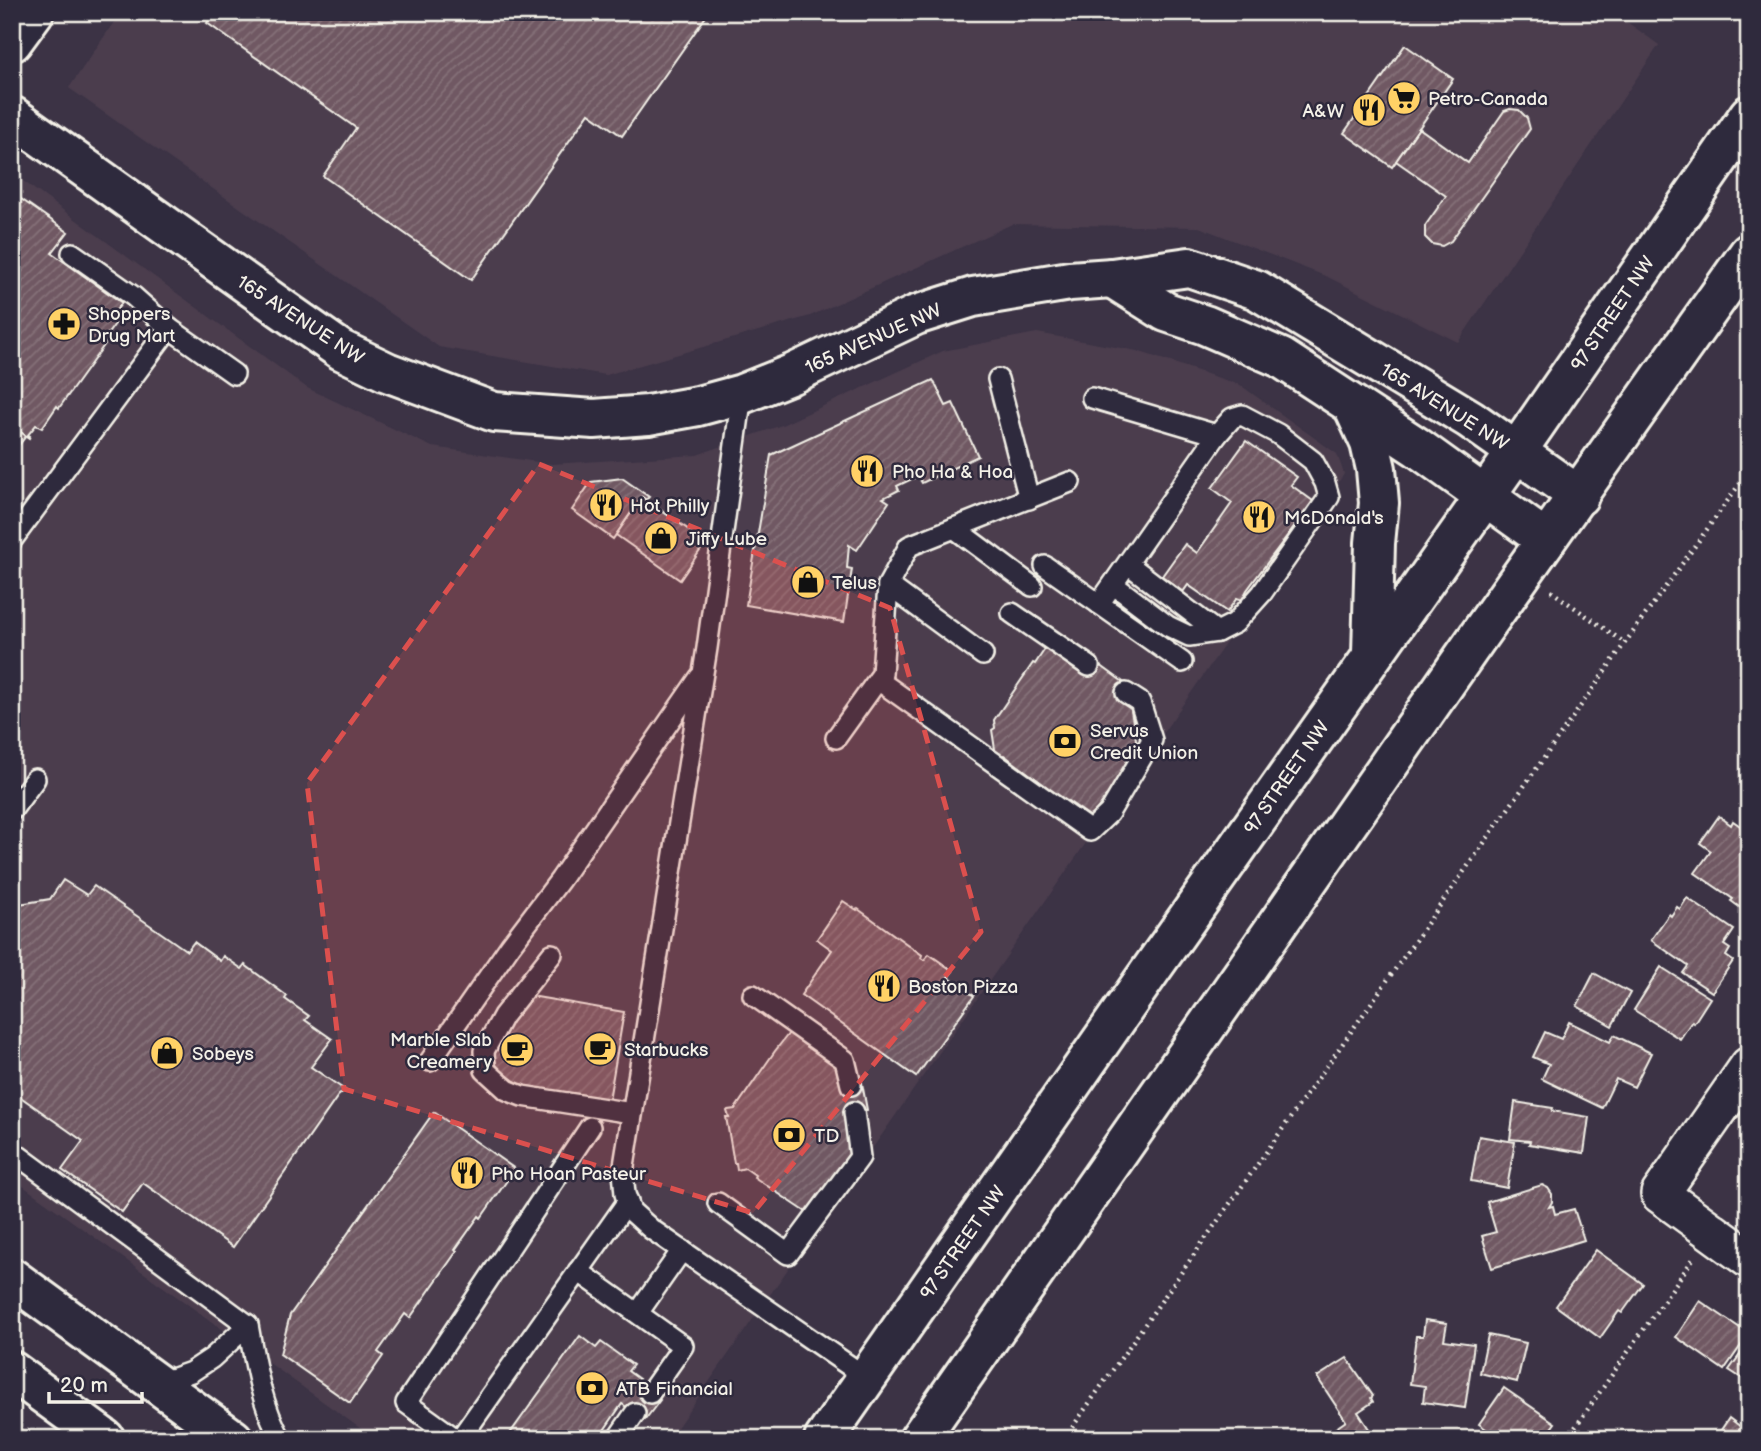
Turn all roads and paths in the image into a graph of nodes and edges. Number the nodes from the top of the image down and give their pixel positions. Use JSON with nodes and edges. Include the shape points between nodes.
{"nodes":[{"id":1,"x":34,"y":12,"type":"edge"},
{"id":2,"x":12,"y":42,"type":"edge"},
{"id":3,"x":1749,"y":115,"type":"edge"},
{"id":4,"x":12,"y":116,"type":"edge"},
{"id":5,"x":72,"y":253,"type":"dead end"},
{"id":6,"x":1749,"y":253,"type":"edge"},
{"id":7,"x":1112,"y":278,"type":"junction"},
{"id":8,"x":169,"y":328,"type":"junction"},
{"id":9,"x":234,"y":374,"type":"dead end"},
{"id":10,"x":998,"y":379,"type":"dead end"},
{"id":11,"x":742,"y":394,"type":"junction"},
{"id":12,"x":1092,"y":398,"type":"dead end"},
{"id":13,"x":1353,"y":406,"type":"junction"},
{"id":14,"x":1217,"y":435,"type":"junction"},
{"id":15,"x":1517,"y":451,"type":"junction"},
{"id":16,"x":1749,"y":471,"type":"edge"},
{"id":17,"x":1070,"y":482,"type":"dead end"},
{"id":18,"x":1484,"y":496,"type":"junction"},
{"id":19,"x":1579,"y":496,"type":"junction"},
{"id":20,"x":1030,"y":499,"type":"junction"},
{"id":21,"x":954,"y":528,"type":"junction"},
{"id":22,"x":12,"y":540,"type":"edge"},
{"id":23,"x":1546,"y":540,"type":"junction"},
{"id":24,"x":1128,"y":564,"type":"junction"},
{"id":25,"x":1045,"y":566,"type":"dead end"},
{"id":26,"x":1114,"y":584,"type":"junction"},
{"id":27,"x":888,"y":585,"type":"junction"},
{"id":28,"x":1031,"y":586,"type":"dead end"},
{"id":29,"x":1100,"y":604,"type":"junction"},
{"id":30,"x":1013,"y":613,"type":"dead end"},
{"id":31,"x":1217,"y":632,"type":"junction"},
{"id":32,"x":1372,"y":654,"type":"junction"},
{"id":33,"x":983,"y":655,"type":"dead end"},
{"id":34,"x":1182,"y":662,"type":"dead end"},
{"id":35,"x":1089,"y":666,"type":"dead end"},
{"id":36,"x":703,"y":674,"type":"junction"},
{"id":37,"x":878,"y":680,"type":"junction"},
{"id":38,"x":1126,"y":693,"type":"dead end"},
{"id":39,"x":836,"y":738,"type":"dead end"},
{"id":40,"x":35,"y":779,"type":"dead end"},
{"id":41,"x":12,"y":810,"type":"edge"},
{"id":42,"x":552,"y":954,"type":"dead end"},
{"id":43,"x":753,"y":995,"type":"dead end"},
{"id":44,"x":430,"y":1060,"type":"dead end"},
{"id":45,"x":1749,"y":1066,"type":"edge"},
{"id":46,"x":850,"y":1085,"type":"dead end"},
{"id":47,"x":854,"y":1112,"type":"dead end"},
{"id":48,"x":632,"y":1113,"type":"junction"},
{"id":49,"x":590,"y":1127,"type":"dead end"},
{"id":50,"x":12,"y":1151,"type":"edge"},
{"id":51,"x":628,"y":1200,"type":"junction"},
{"id":52,"x":718,"y":1203,"type":"dead end"},
{"id":53,"x":1712,"y":1233,"type":"junction"},
{"id":54,"x":682,"y":1250,"type":"junction"},
{"id":55,"x":1749,"y":1259,"type":"edge"},
{"id":56,"x":578,"y":1271,"type":"junction"},
{"id":57,"x":12,"y":1278,"type":"edge"},
{"id":58,"x":638,"y":1313,"type":"junction"},
{"id":59,"x":248,"y":1325,"type":"junction"},
{"id":60,"x":12,"y":1371,"type":"edge"},
{"id":61,"x":867,"y":1378,"type":"junction"},
{"id":62,"x":157,"y":1384,"type":"junction"},
{"id":63,"x":650,"y":1393,"type":"dead end"},
{"id":64,"x":635,"y":1413,"type":"dead end"},
{"id":65,"x":105,"y":1439,"type":"edge"},
{"id":66,"x":233,"y":1439,"type":"edge"},
{"id":67,"x":281,"y":1439,"type":"edge"},
{"id":68,"x":458,"y":1439,"type":"edge"},
{"id":69,"x":617,"y":1439,"type":"edge"},
{"id":70,"x":824,"y":1439,"type":"edge"},
{"id":71,"x":919,"y":1439,"type":"edge"},
{"id":72,"x":1065,"y":1439,"type":"edge"},
{"id":73,"x":1567,"y":1439,"type":"edge"}],
"edges":[{"from":1,"to":2,"type":"main road"},
{"from":3,"to":15,"type":"main road","name":"97 STREET NW"},
{"from":4,"to":11,"type":"main road","name":"165 AVENUE NW","via":[[341,350],[412,382],[494,412],[594,419],[648,415]]},
{"from":5,"to":8,"type":"lane"},
{"from":6,"to":19,"type":"main road"},
{"from":7,"to":11,"type":"main road","name":"165 AVENUE NW","via":[[973,297],[916,315]]},
{"from":7,"to":13,"type":"main road","via":[[1166,312],[1281,358]]},
{"from":7,"to":15,"type":"main road","name":"165 AVENUE NW","via":[[1189,267],[1257,290]]},
{"from":8,"to":9,"type":"lane"},
{"from":8,"to":22,"type":"lane"},
{"from":10,"to":20,"type":"lane"},
{"from":11,"to":36,"type":"lane"},
{"from":12,"to":14,"type":"lane"},
{"from":13,"to":18,"type":"main road"},
{"from":13,"to":32,"type":"main road","via":[[1370,443],[1379,503]]},
{"from":14,"to":24,"type":"lane"},
{"from":14,"to":31,"type":"lane","via":[[1232,418],[1242,415],[1278,434],[1313,461],[1329,497],[1262,593],[1234,623]]},
{"from":15,"to":18,"type":"main road","name":"97 STREET NW"},
{"from":15,"to":19,"type":"main road","name":"165 AVENUE NW"},
{"from":16,"to":72,"type":"path"},
{"from":17,"to":20,"type":"lane"},
{"from":18,"to":23,"type":"main road"},
{"from":18,"to":32,"type":"main road","name":"97 STREET NW"},
{"from":19,"to":23,"type":"main road"},
{"from":20,"to":21,"type":"lane"},
{"from":21,"to":27,"type":"lane","via":[[909,546]]},
{"from":21,"to":28,"type":"lane"},
{"from":23,"to":71,"type":"main road"},
{"from":24,"to":26,"type":"lane"},
{"from":24,"to":31,"type":"lane"},
{"from":25,"to":29,"type":"lane"},
{"from":26,"to":29,"type":"lane"},
{"from":26,"to":31,"type":"lane","via":[[1168,626],[1189,636]]},
{"from":27,"to":33,"type":"lane"},
{"from":27,"to":37,"type":"lane"},
{"from":29,"to":34,"type":"lane"},
{"from":30,"to":35,"type":"lane"},
{"from":32,"to":61,"type":"main road","name":"97 STREET NW"},
{"from":36,"to":44,"type":"lane"},
{"from":36,"to":48,"type":"lane"},
{"from":37,"to":38,"type":"lane","via":[[1090,831],[1109,813],[1152,740],[1140,702]]},
{"from":37,"to":39,"type":"lane"},
{"from":40,"to":41,"type":"lane"},
{"from":42,"to":48,"type":"lane","via":[[503,1016],[484,1051],[485,1070],[506,1090],[522,1096]]},
{"from":43,"to":46,"type":"lane","via":[[845,1060]]},
{"from":45,"to":53,"type":"street","via":[[1660,1194]]},
{"from":47,"to":52,"type":"lane","via":[[860,1157],[788,1254]]},
{"from":48,"to":51,"type":"lane","via":[[623,1172]]},
{"from":49,"to":68,"type":"lane","via":[[406,1403]]},
{"from":50,"to":59,"type":"lane"},
{"from":51,"to":54,"type":"lane","via":[[631,1211]]},
{"from":51,"to":56,"type":"lane"},
{"from":53,"to":55,"type":"street"},
{"from":53,"to":73,"type":"path"},
{"from":54,"to":58,"type":"lane"},
{"from":54,"to":61,"type":"lane"},
{"from":56,"to":58,"type":"lane"},
{"from":56,"to":68,"type":"lane"},
{"from":57,"to":62,"type":"main road"},
{"from":58,"to":63,"type":"lane","via":[[683,1346]]},
{"from":59,"to":62,"type":"lane","via":[[212,1359]]},
{"from":59,"to":67,"type":"lane","via":[[260,1386]]},
{"from":60,"to":65,"type":"main road"},
{"from":61,"to":70,"type":"main road","name":"97 STREET NW"},
{"from":62,"to":66,"type":"main road"},
{"from":64,"to":69,"type":"lane"}]}
